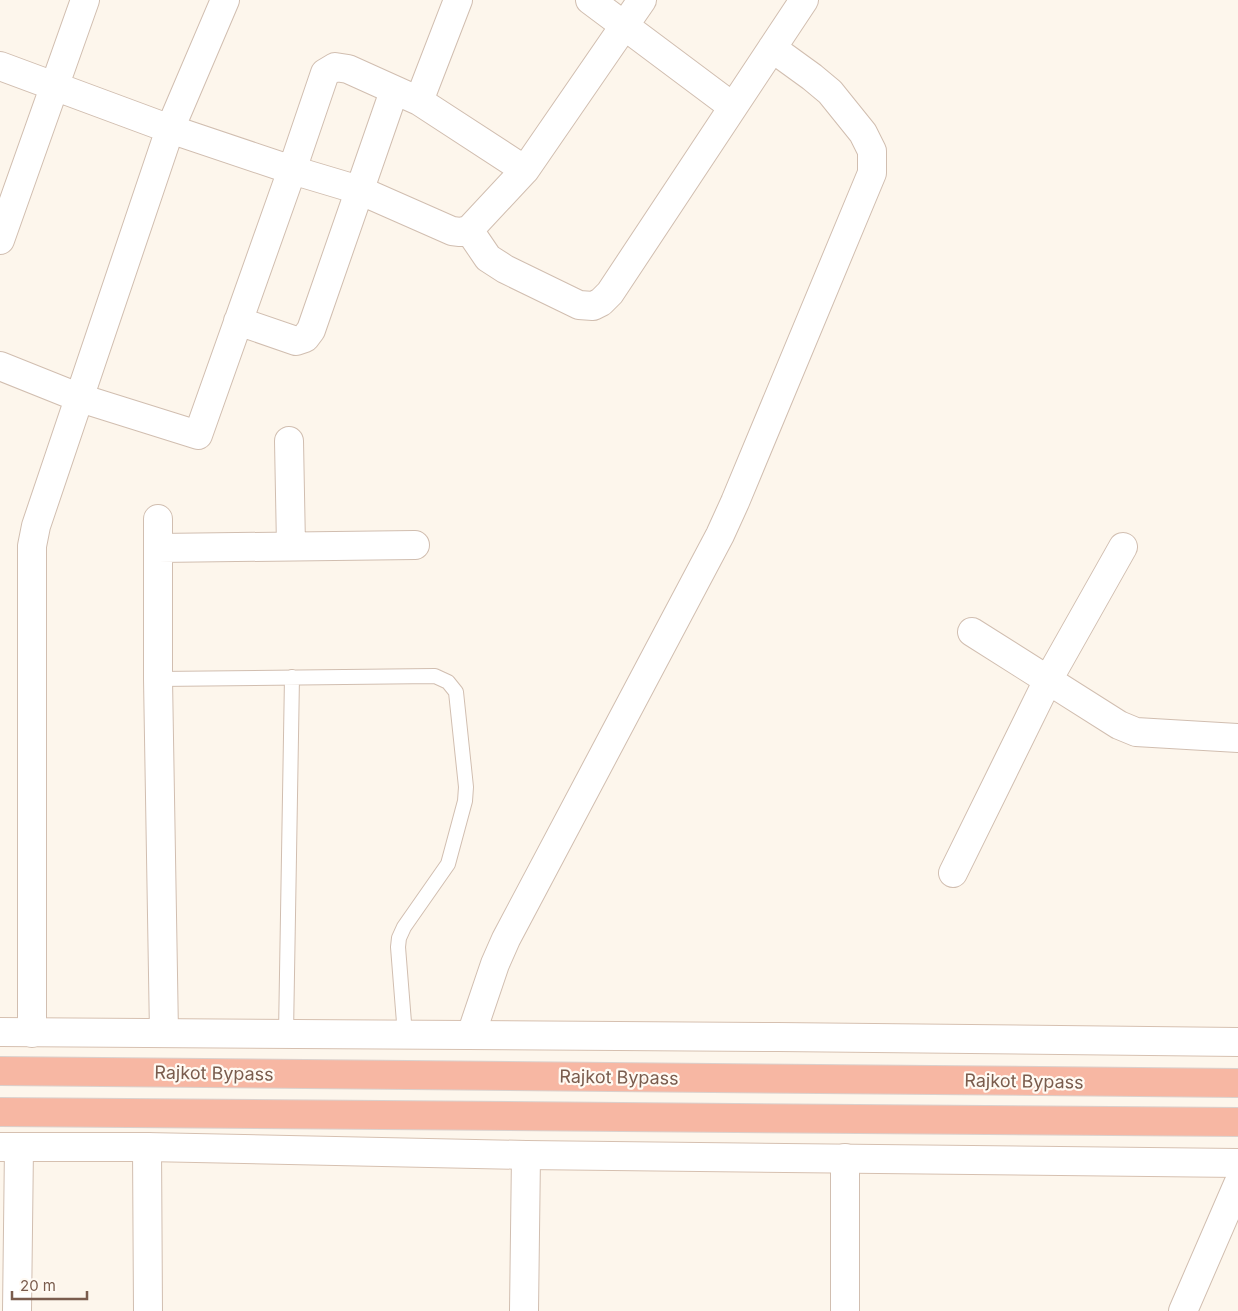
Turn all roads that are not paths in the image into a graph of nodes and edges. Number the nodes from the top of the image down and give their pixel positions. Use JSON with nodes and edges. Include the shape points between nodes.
{"nodes":[{"id":1,"x":85,"y":0,"type":"edge"},
{"id":2,"x":225,"y":0,"type":"edge"},
{"id":3,"x":458,"y":0,"type":"edge"},
{"id":4,"x":590,"y":0,"type":"edge"},
{"id":5,"x":642,"y":0,"type":"edge"},
{"id":6,"x":804,"y":0,"type":"edge"},
{"id":7,"x":625,"y":26,"type":"junction"},
{"id":8,"x":772,"y":48,"type":"junction"},
{"id":9,"x":0,"y":66,"type":"edge"},
{"id":10,"x":55,"y":88,"type":"junction"},
{"id":11,"x":394,"y":91,"type":"junction"},
{"id":12,"x":419,"y":101,"type":"junction"},
{"id":13,"x":733,"y":107,"type":"junction"},
{"id":14,"x":170,"y":129,"type":"junction"},
{"id":15,"x":292,"y":170,"type":"junction"},
{"id":16,"x":525,"y":170,"type":"junction"},
{"id":17,"x":359,"y":190,"type":"junction"},
{"id":18,"x":469,"y":230,"type":"junction"},
{"id":19,"x":0,"y":240,"type":"edge"},
{"id":20,"x":238,"y":321,"type":"junction"},
{"id":21,"x":0,"y":366,"type":"edge"},
{"id":22,"x":80,"y":398,"type":"junction"},
{"id":23,"x":289,"y":441,"type":"dead end"},
{"id":24,"x":158,"y":519,"type":"dead end"},
{"id":25,"x":415,"y":545,"type":"dead end"},
{"id":26,"x":291,"y":546,"type":"junction"},
{"id":27,"x":1123,"y":547,"type":"dead end"},
{"id":28,"x":158,"y":548,"type":"junction"},
{"id":29,"x":972,"y":632,"type":"dead end"},
{"id":30,"x":292,"y":677,"type":"junction"},
{"id":31,"x":158,"y":679,"type":"junction"},
{"id":32,"x":1048,"y":680,"type":"junction"},
{"id":33,"x":1238,"y":738,"type":"edge"},
{"id":34,"x":953,"y":872,"type":"dead end"},
{"id":35,"x":0,"y":1032,"type":"edge"},
{"id":36,"x":32,"y":1033,"type":"junction"},
{"id":37,"x":164,"y":1033,"type":"junction"},
{"id":38,"x":286,"y":1034,"type":"junction"},
{"id":39,"x":405,"y":1035,"type":"junction"},
{"id":40,"x":471,"y":1035,"type":"junction"},
{"id":41,"x":1238,"y":1042,"type":"edge"},
{"id":42,"x":0,"y":1071,"type":"edge"},
{"id":43,"x":1238,"y":1083,"type":"edge"},
{"id":44,"x":0,"y":1112,"type":"edge"},
{"id":45,"x":1238,"y":1122,"type":"edge"},
{"id":46,"x":10,"y":1147,"type":"edge"},
{"id":47,"x":147,"y":1147,"type":"junction"},
{"id":48,"x":526,"y":1155,"type":"junction"},
{"id":49,"x":844,"y":1158,"type":"junction"},
{"id":50,"x":1238,"y":1163,"type":"edge"},
{"id":51,"x":1238,"y":1184,"type":"edge"},
{"id":52,"x":17,"y":1311,"type":"edge"},
{"id":53,"x":148,"y":1311,"type":"edge"},
{"id":54,"x":524,"y":1311,"type":"edge"},
{"id":55,"x":845,"y":1311,"type":"edge"},
{"id":56,"x":1183,"y":1311,"type":"edge"}],
"edges":[{"from":1,"to":10,"type":"street"},
{"from":2,"to":14,"type":"street"},
{"from":3,"to":12,"type":"street"},
{"from":4,"to":7,"type":"street"},
{"from":5,"to":7,"type":"street"},
{"from":6,"to":8,"type":"street"},
{"from":7,"to":13,"type":"street"},
{"from":7,"to":16,"type":"street"},
{"from":8,"to":13,"type":"street"},
{"from":8,"to":40,"type":"street","via":[[830,92],[872,151],[872,173],[720,535],[506,939],[494,964]]},
{"from":9,"to":10,"type":"street"},
{"from":10,"to":14,"type":"street"},
{"from":10,"to":19,"type":"street"},
{"from":11,"to":12,"type":"street"},
{"from":11,"to":15,"type":"street","via":[[348,69],[335,67],[325,73]]},
{"from":11,"to":17,"type":"street"},
{"from":12,"to":16,"type":"street"},
{"from":13,"to":18,"type":"street","via":[[610,293],[593,306],[579,305],[505,269],[488,258]]},
{"from":14,"to":15,"type":"street"},
{"from":14,"to":22,"type":"street"},
{"from":15,"to":17,"type":"street"},
{"from":15,"to":20,"type":"street"},
{"from":16,"to":18,"type":"street"},
{"from":17,"to":18,"type":"street","via":[[452,231]]},
{"from":17,"to":20,"type":"street","via":[[311,330],[305,338],[296,341]]},
{"from":20,"to":22,"type":"street","via":[[198,435]]},
{"from":21,"to":22,"type":"street"},
{"from":22,"to":36,"type":"street","via":[[32,546]]},
{"from":23,"to":26,"type":"street"},
{"from":24,"to":28,"type":"street"},
{"from":25,"to":26,"type":"street"},
{"from":26,"to":28,"type":"street"},
{"from":27,"to":32,"type":"street"},
{"from":28,"to":31,"type":"street"},
{"from":29,"to":32,"type":"street"},
{"from":30,"to":31,"type":"lane"},
{"from":30,"to":38,"type":"lane"},
{"from":30,"to":39,"type":"lane","via":[[435,676],[448,682],[456,692],[465,801],[448,864],[404,927],[400,938]]},
{"from":31,"to":37,"type":"street"},
{"from":32,"to":33,"type":"street","via":[[1119,725],[1136,732]]},
{"from":32,"to":34,"type":"street"},
{"from":35,"to":36,"type":"street"},
{"from":36,"to":37,"type":"street"},
{"from":37,"to":38,"type":"street"},
{"from":38,"to":39,"type":"street"},
{"from":39,"to":40,"type":"street"},
{"from":40,"to":41,"type":"street"},
{"from":42,"to":43,"type":"highway","name":"Rajkot Bypass"},
{"from":44,"to":45,"type":"highway"},
{"from":46,"to":47,"type":"street"},
{"from":46,"to":52,"type":"street"},
{"from":47,"to":48,"type":"street"},
{"from":47,"to":53,"type":"street"},
{"from":48,"to":49,"type":"street"},
{"from":48,"to":54,"type":"street"},
{"from":49,"to":50,"type":"street"},
{"from":49,"to":55,"type":"street"},
{"from":51,"to":56,"type":"street"}]}
